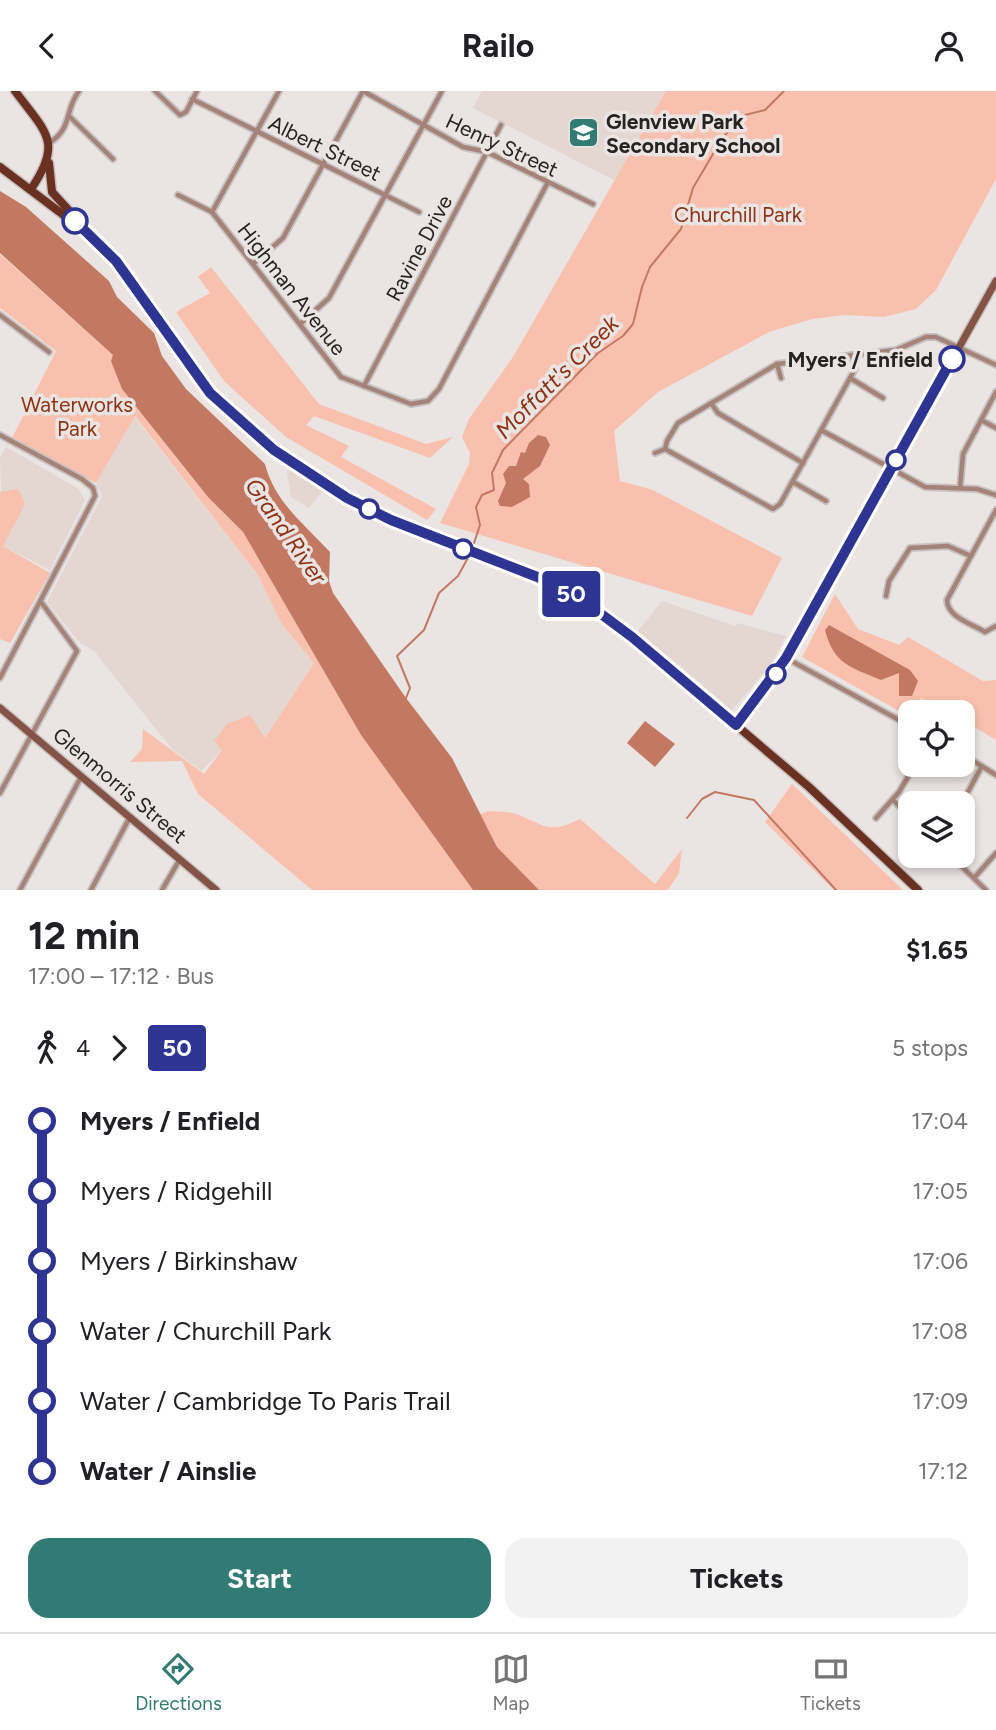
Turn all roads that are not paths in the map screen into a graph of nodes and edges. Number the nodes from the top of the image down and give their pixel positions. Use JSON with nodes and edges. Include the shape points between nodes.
{"nodes":[{"id":1,"x":15,"y":91,"type":"edge"},
{"id":2,"x":79,"y":91,"type":"edge"},
{"id":3,"x":155,"y":91,"type":"edge"},
{"id":4,"x":197,"y":91,"type":"edge"},
{"id":5,"x":279,"y":91,"type":"edge"},
{"id":6,"x":363,"y":91,"type":"edge"},
{"id":7,"x":442,"y":91,"type":"edge"},
{"id":8,"x":192,"y":99,"type":"junction"},
{"id":9,"x":69,"y":116,"type":"junction"},
{"id":10,"x":424,"y":125,"type":"junction"},
{"id":11,"x":501,"y":125,"type":"dead end"},
{"id":12,"x":257,"y":132,"type":"junction"},
{"id":13,"x":49,"y":143,"type":"junction"},
{"id":14,"x":487,"y":152,"type":"junction"},
{"id":15,"x":113,"y":159,"type":"dead end"},
{"id":16,"x":48,"y":160,"type":"junction"},
{"id":17,"x":323,"y":164,"type":"junction"},
{"id":18,"x":0,"y":167,"type":"edge"},
{"id":19,"x":548,"y":182,"type":"junction"},
{"id":20,"x":31,"y":189,"type":"junction"},
{"id":21,"x":178,"y":195,"type":"dead end"},
{"id":22,"x":385,"y":195,"type":"junction"},
{"id":23,"x":593,"y":204,"type":"dead end"},
{"id":24,"x":212,"y":212,"type":"junction"},
{"id":25,"x":418,"y":212,"type":"dead end"},
{"id":26,"x":86,"y":230,"type":"junction"},
{"id":27,"x":254,"y":263,"type":"junction"},
{"id":28,"x":996,"y":281,"type":"edge"},
{"id":29,"x":0,"y":315,"type":"edge"},
{"id":30,"x":300,"y":324,"type":"junction"},
{"id":31,"x":958,"y":349,"type":"junction"},
{"id":32,"x":49,"y":352,"type":"dead end"},
{"id":33,"x":852,"y":355,"type":"junction"},
{"id":34,"x":777,"y":364,"type":"junction"},
{"id":35,"x":996,"y":365,"type":"edge"},
{"id":36,"x":781,"y":378,"type":"dead end"},
{"id":37,"x":850,"y":378,"type":"junction"},
{"id":38,"x":364,"y":386,"type":"junction"},
{"id":39,"x":996,"y":393,"type":"edge"},
{"id":40,"x":883,"y":398,"type":"dead end"},
{"id":41,"x":711,"y":403,"type":"junction"},
{"id":42,"x":981,"y":420,"type":"junction"},
{"id":43,"x":996,"y":428,"type":"edge"},
{"id":44,"x":821,"y":430,"type":"junction"},
{"id":45,"x":0,"y":435,"type":"edge"},
{"id":46,"x":665,"y":450,"type":"junction"},
{"id":47,"x":655,"y":453,"type":"dead end"},
{"id":48,"x":803,"y":463,"type":"junction"},
{"id":49,"x":891,"y":470,"type":"junction"},
{"id":50,"x":793,"y":482,"type":"junction"},
{"id":51,"x":960,"y":488,"type":"junction"},
{"id":52,"x":996,"y":495,"type":"edge"},
{"id":53,"x":826,"y":501,"type":"dead end"},
{"id":54,"x":996,"y":510,"type":"edge"},
{"id":55,"x":971,"y":556,"type":"junction"},
{"id":56,"x":886,"y":596,"type":"dead end"},
{"id":57,"x":41,"y":602,"type":"junction"},
{"id":58,"x":996,"y":626,"type":"edge"},
{"id":59,"x":786,"y":658,"type":"junction"},
{"id":60,"x":0,"y":678,"type":"edge"},
{"id":61,"x":0,"y":708,"type":"edge"},
{"id":62,"x":898,"y":719,"type":"edge"},
{"id":63,"x":736,"y":725,"type":"junction"},
{"id":64,"x":33,"y":735,"type":"junction"},
{"id":65,"x":975,"y":762,"type":"edge"},
{"id":66,"x":982,"y":766,"type":"junction"},
{"id":67,"x":996,"y":775,"type":"edge"},
{"id":68,"x":82,"y":776,"type":"junction"},
{"id":69,"x":907,"y":777,"type":"edge"},
{"id":70,"x":968,"y":791,"type":"edge"},
{"id":71,"x":0,"y":793,"type":"edge"},
{"id":72,"x":892,"y":800,"type":"junction"},
{"id":73,"x":898,"y":806,"type":"edge"},
{"id":74,"x":130,"y":817,"type":"junction"},
{"id":75,"x":876,"y":818,"type":"dead end"},
{"id":76,"x":996,"y":853,"type":"edge"},
{"id":77,"x":180,"y":859,"type":"junction"},
{"id":78,"x":964,"y":868,"type":"edge"},
{"id":79,"x":974,"y":878,"type":"junction"},
{"id":80,"x":20,"y":890,"type":"edge"},
{"id":81,"x":91,"y":890,"type":"edge"},
{"id":82,"x":162,"y":890,"type":"edge"},
{"id":83,"x":216,"y":890,"type":"edge"},
{"id":84,"x":918,"y":890,"type":"edge"},
{"id":85,"x":986,"y":890,"type":"edge"}],
"edges":[{"from":1,"to":13,"type":"main road"},
{"from":2,"to":9,"type":"street"},
{"from":3,"to":8,"type":"street","via":[[180,115]]},
{"from":4,"to":8,"type":"street"},
{"from":5,"to":12,"type":"street"},
{"from":6,"to":10,"type":"street","name":"Henry Street"},
{"from":6,"to":17,"type":"street"},
{"from":7,"to":10,"type":"street"},
{"from":8,"to":12,"type":"street","name":"Albert Street"},
{"from":9,"to":13,"type":"street","via":[[64,132]]},
{"from":9,"to":15,"type":"street"},
{"from":10,"to":14,"type":"street","name":"Henry Street","via":[[463,147]]},
{"from":10,"to":22,"type":"street"},
{"from":11,"to":14,"type":"street","name":"Ravine Drive"},
{"from":12,"to":17,"type":"street","name":"Albert Street"},
{"from":12,"to":24,"type":"street"},
{"from":13,"to":16,"type":"main road"},
{"from":14,"to":19,"type":"street","name":"Henry Street"},
{"from":14,"to":38,"type":"street","name":"Ravine Drive"},
{"from":16,"to":20,"type":"main road"},
{"from":16,"to":26,"type":"main road","via":[[52,192]]},
{"from":17,"to":22,"type":"street","name":"Albert Street"},
{"from":17,"to":27,"type":"street","via":[[283,238]]},
{"from":18,"to":20,"type":"main road"},
{"from":19,"to":23,"type":"street","name":"Henry Street"},
{"from":19,"to":38,"type":"street","name":"Highman Avenue","via":[[436,395],[411,404]]},
{"from":20,"to":26,"type":"main road"},
{"from":21,"to":24,"type":"street","name":"Highman Avenue"},
{"from":22,"to":25,"type":"street","name":"Albert Street"},
{"from":22,"to":30,"type":"street","via":[[329,298]]},
{"from":24,"to":27,"type":"street","name":"Highman Avenue"},
{"from":26,"to":63,"type":"main road","via":[[116,261],[210,393],[274,450],[347,498],[423,535],[540,578],[589,605]]},
{"from":27,"to":30,"type":"street","name":"Highman Avenue"},
{"from":28,"to":31,"type":"main road"},
{"from":29,"to":32,"type":"street"},
{"from":30,"to":38,"type":"street","name":"Highman Avenue","via":[[337,373]]},
{"from":31,"to":33,"type":"street","via":[[936,337],[926,337],[896,350]]},
{"from":31,"to":35,"type":"street"},
{"from":31,"to":49,"type":"main road"},
{"from":33,"to":34,"type":"street"},
{"from":33,"to":37,"type":"street","via":[[855,369]]},
{"from":34,"to":36,"type":"street"},
{"from":34,"to":41,"type":"street"},
{"from":37,"to":40,"type":"street"},
{"from":37,"to":44,"type":"street"},
{"from":39,"to":42,"type":"street"},
{"from":41,"to":46,"type":"street","via":[[678,423]]},
{"from":41,"to":48,"type":"street","via":[[718,413]]},
{"from":42,"to":43,"type":"street"},
{"from":42,"to":51,"type":"street","via":[[963,454]]},
{"from":44,"to":48,"type":"street"},
{"from":44,"to":49,"type":"street"},
{"from":45,"to":57,"type":"street","via":[[82,479],[94,491],[95,500]]},
{"from":46,"to":47,"type":"street"},
{"from":46,"to":50,"type":"street","via":[[773,509]]},
{"from":48,"to":50,"type":"street"},
{"from":49,"to":51,"type":"street","via":[[925,487]]},
{"from":49,"to":59,"type":"main road"},
{"from":50,"to":53,"type":"street"},
{"from":51,"to":52,"type":"street"},
{"from":54,"to":55,"type":"street"},
{"from":55,"to":56,"type":"street","via":[[948,546],[910,548],[889,581]]},
{"from":55,"to":58,"type":"street","via":[[947,608],[985,632]]},
{"from":57,"to":60,"type":"street"},
{"from":57,"to":64,"type":"street","via":[[78,651]]},
{"from":59,"to":62,"type":"street"},
{"from":59,"to":63,"type":"main road"},
{"from":61,"to":64,"type":"main road","name":"Glenmorris Street"},
{"from":63,"to":84,"type":"main road"},
{"from":64,"to":68,"type":"main road","name":"Glenmorris Street"},
{"from":64,"to":71,"type":"street"},
{"from":65,"to":66,"type":"street"},
{"from":66,"to":67,"type":"street"},
{"from":66,"to":70,"type":"street"},
{"from":68,"to":74,"type":"main road","name":"Glenmorris Street"},
{"from":68,"to":80,"type":"street"},
{"from":69,"to":72,"type":"street"},
{"from":72,"to":73,"type":"street"},
{"from":72,"to":75,"type":"street"},
{"from":74,"to":77,"type":"main road","name":"Glenmorris Street"},
{"from":74,"to":81,"type":"street"},
{"from":76,"to":79,"type":"street"},
{"from":77,"to":82,"type":"street"},
{"from":77,"to":83,"type":"main road","name":"Glenmorris Street"},
{"from":78,"to":79,"type":"street"},
{"from":79,"to":85,"type":"street"}]}
